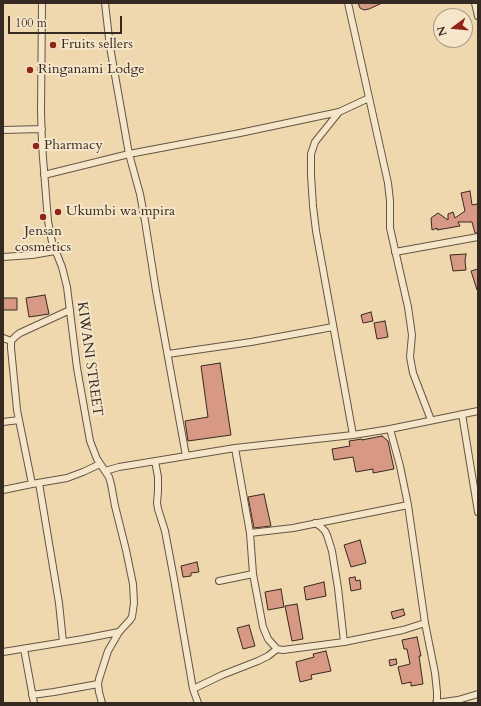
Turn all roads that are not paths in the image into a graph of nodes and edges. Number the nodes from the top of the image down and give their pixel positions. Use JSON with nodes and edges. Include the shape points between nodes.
{"nodes":[{"id":1,"x":42,"y":3,"type":"edge"},
{"id":2,"x":105,"y":3,"type":"edge"},
{"id":3,"x":348,"y":3,"type":"edge"},
{"id":4,"x":475,"y":3,"type":"edge"},
{"id":5,"x":478,"y":16,"type":"edge"},
{"id":6,"x":369,"y":98,"type":"junction"},
{"id":7,"x":339,"y":112,"type":"junction"},
{"id":8,"x":42,"y":129,"type":"junction"},
{"id":9,"x":3,"y":130,"type":"edge"},
{"id":10,"x":129,"y":154,"type":"junction"},
{"id":11,"x":44,"y":175,"type":"junction"},
{"id":12,"x":478,"y":237,"type":"edge"},
{"id":13,"x":55,"y":251,"type":"junction"},
{"id":14,"x":395,"y":252,"type":"junction"},
{"id":15,"x":3,"y":257,"type":"edge"},
{"id":16,"x":70,"y":310,"type":"junction"},
{"id":17,"x":333,"y":327,"type":"junction"},
{"id":18,"x":3,"y":338,"type":"edge"},
{"id":19,"x":11,"y":341,"type":"junction"},
{"id":20,"x":168,"y":354,"type":"junction"},
{"id":21,"x":478,"y":411,"type":"edge"},
{"id":22,"x":462,"y":414,"type":"junction"},
{"id":23,"x":19,"y":420,"type":"junction"},
{"id":24,"x":431,"y":420,"type":"junction"},
{"id":25,"x":3,"y":422,"type":"edge"},
{"id":26,"x":390,"y":429,"type":"junction"},
{"id":27,"x":353,"y":435,"type":"junction"},
{"id":28,"x":236,"y":448,"type":"junction"},
{"id":29,"x":186,"y":456,"type":"junction"},
{"id":30,"x":155,"y":461,"type":"junction"},
{"id":31,"x":100,"y":464,"type":"junction"},
{"id":32,"x":105,"y":471,"type":"junction"},
{"id":33,"x":39,"y":483,"type":"junction"},
{"id":34,"x":32,"y":484,"type":"junction"},
{"id":35,"x":3,"y":490,"type":"edge"},
{"id":36,"x":408,"y":505,"type":"junction"},
{"id":37,"x":478,"y":512,"type":"edge"},
{"id":38,"x":315,"y":523,"type":"junction"},
{"id":39,"x":250,"y":533,"type":"junction"},
{"id":40,"x":253,"y":574,"type":"junction"},
{"id":41,"x":219,"y":581,"type":"dead end"},
{"id":42,"x":425,"y":623,"type":"junction"},
{"id":43,"x":119,"y":632,"type":"junction"},
{"id":44,"x":63,"y":642,"type":"junction"},
{"id":45,"x":344,"y":642,"type":"junction"},
{"id":46,"x":24,"y":649,"type":"junction"},
{"id":47,"x":277,"y":649,"type":"junction"},
{"id":48,"x":3,"y":652,"type":"edge"},
{"id":49,"x":98,"y":684,"type":"junction"},
{"id":50,"x":193,"y":688,"type":"junction"},
{"id":51,"x":478,"y":694,"type":"edge"},
{"id":52,"x":32,"y":695,"type":"junction"},
{"id":53,"x":34,"y":703,"type":"edge"},
{"id":54,"x":102,"y":703,"type":"edge"},
{"id":55,"x":198,"y":703,"type":"edge"},
{"id":56,"x":436,"y":703,"type":"edge"}],
"edges":[{"from":1,"to":8,"type":"street","name":"KIWANI STREET"},
{"from":2,"to":10,"type":"street"},
{"from":3,"to":6,"type":"street"},
{"from":4,"to":5,"type":"street"},
{"from":6,"to":7,"type":"street"},
{"from":6,"to":14,"type":"street","via":[[388,183],[390,228]]},
{"from":7,"to":10,"type":"street"},
{"from":7,"to":17,"type":"street","via":[[315,142],[311,154],[316,231]]},
{"from":8,"to":9,"type":"street"},
{"from":8,"to":11,"type":"street","name":"KIWANI STREET"},
{"from":10,"to":11,"type":"street"},
{"from":10,"to":20,"type":"street","via":[[140,194]]},
{"from":11,"to":13,"type":"street","name":"KIWANI STREET","via":[[48,221]]},
{"from":12,"to":14,"type":"street"},
{"from":13,"to":15,"type":"street"},
{"from":13,"to":16,"type":"street","name":"KIWANI STREET","via":[[66,278]]},
{"from":14,"to":24,"type":"street","via":[[410,320],[410,357],[413,373]]},
{"from":16,"to":19,"type":"street","via":[[20,333]]},
{"from":16,"to":31,"type":"street","name":"KIWANI STREET","via":[[88,432]]},
{"from":17,"to":20,"type":"street"},
{"from":17,"to":27,"type":"street"},
{"from":18,"to":19,"type":"street"},
{"from":19,"to":23,"type":"street"},
{"from":20,"to":29,"type":"street"},
{"from":21,"to":22,"type":"street"},
{"from":22,"to":24,"type":"street"},
{"from":22,"to":37,"type":"street"},
{"from":23,"to":25,"type":"street"},
{"from":23,"to":34,"type":"street"},
{"from":24,"to":26,"type":"street"},
{"from":26,"to":27,"type":"street"},
{"from":26,"to":36,"type":"street"},
{"from":27,"to":28,"type":"street"},
{"from":28,"to":29,"type":"street"},
{"from":28,"to":39,"type":"street"},
{"from":29,"to":30,"type":"street"},
{"from":30,"to":32,"type":"street"},
{"from":30,"to":50,"type":"street","via":[[158,509],[165,531]]},
{"from":31,"to":32,"type":"street","name":"KIWANI STREET"},
{"from":31,"to":33,"type":"street","via":[[67,478]]},
{"from":32,"to":43,"type":"street","name":"KIWANI STREET","via":[[111,484],[133,584],[132,617]]},
{"from":33,"to":34,"type":"street"},
{"from":33,"to":44,"type":"street"},
{"from":34,"to":35,"type":"street"},
{"from":36,"to":38,"type":"street"},
{"from":36,"to":42,"type":"street"},
{"from":38,"to":39,"type":"street"},
{"from":38,"to":45,"type":"street","via":[[325,531],[332,551]]},
{"from":39,"to":40,"type":"street"},
{"from":40,"to":41,"type":"street"},
{"from":40,"to":47,"type":"street","via":[[263,627],[268,639]]},
{"from":42,"to":45,"type":"street"},
{"from":42,"to":56,"type":"street","via":[[438,692]]},
{"from":43,"to":44,"type":"street"},
{"from":43,"to":49,"type":"street","name":"KIWANI STREET","via":[[108,651]]},
{"from":44,"to":46,"type":"street"},
{"from":45,"to":47,"type":"street"},
{"from":46,"to":48,"type":"street"},
{"from":46,"to":52,"type":"street"},
{"from":47,"to":50,"type":"street","via":[[258,661]]},
{"from":49,"to":52,"type":"street"},
{"from":49,"to":54,"type":"street","name":"KIWANI STREET"},
{"from":50,"to":55,"type":"street"},
{"from":51,"to":56,"type":"street"},
{"from":52,"to":53,"type":"street"}]}
